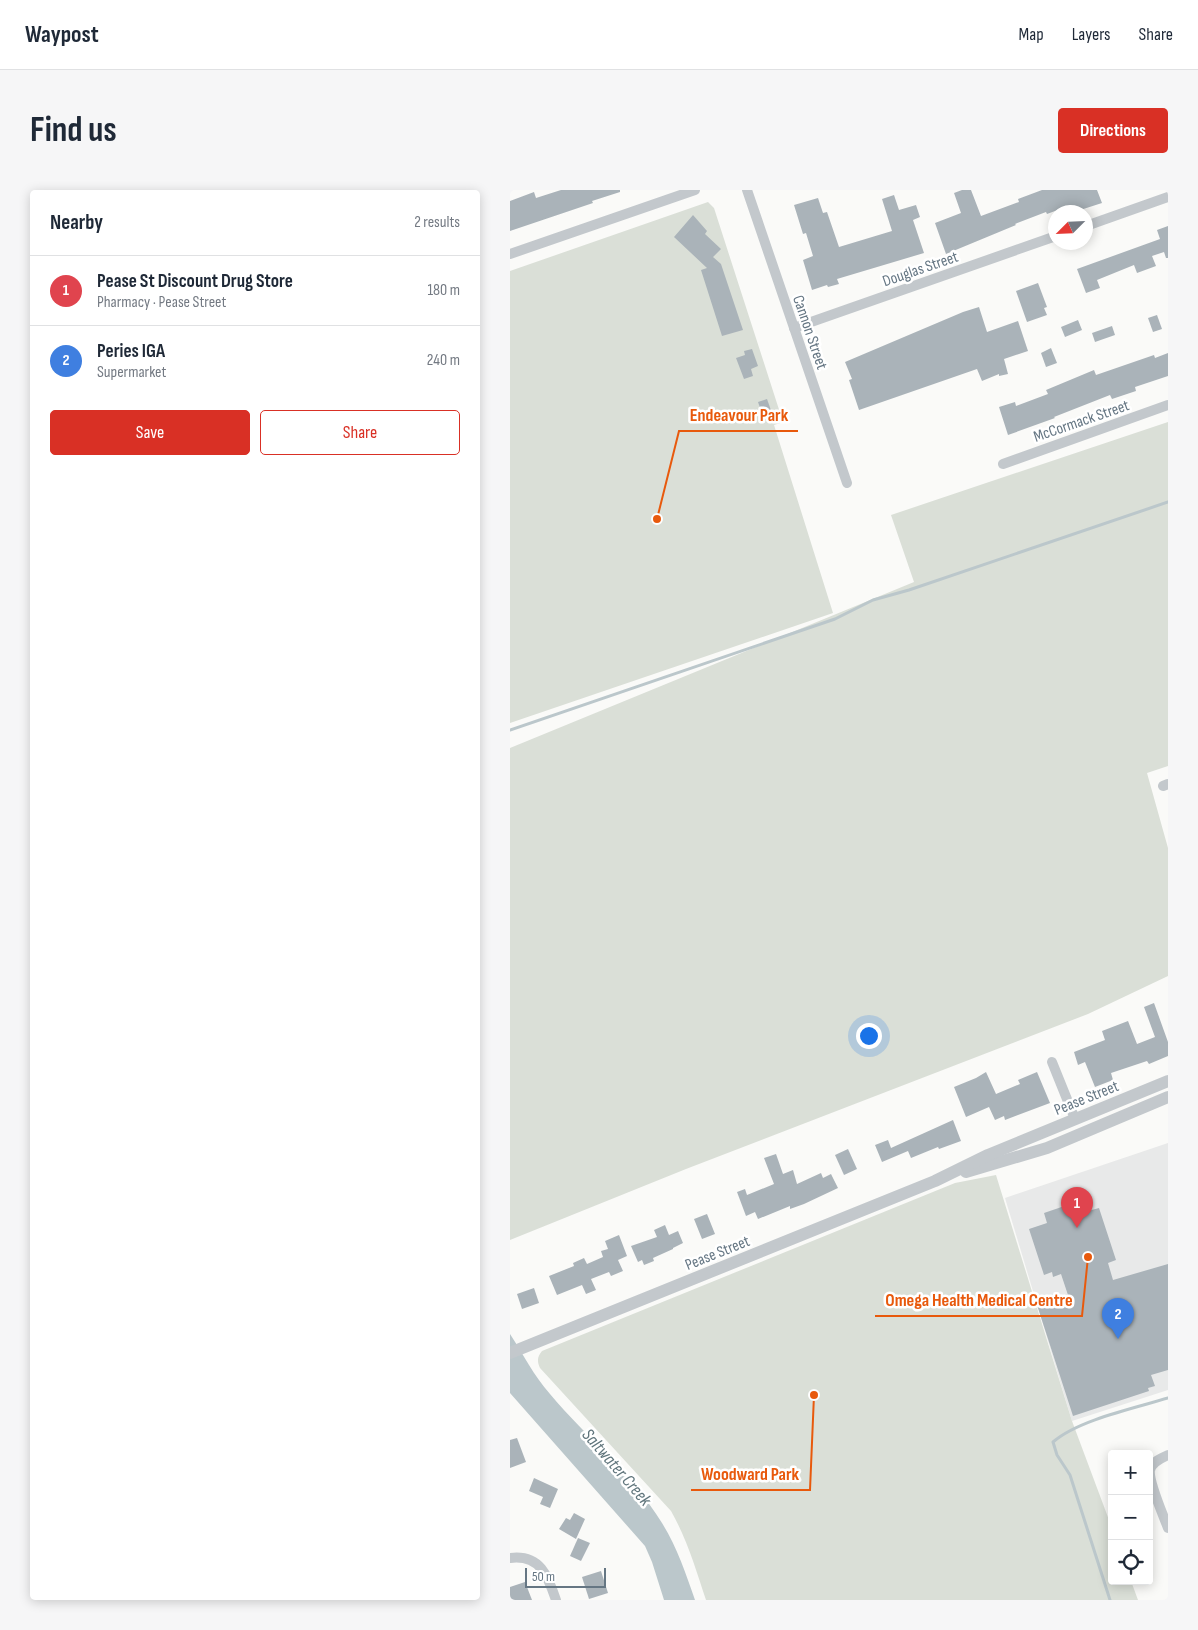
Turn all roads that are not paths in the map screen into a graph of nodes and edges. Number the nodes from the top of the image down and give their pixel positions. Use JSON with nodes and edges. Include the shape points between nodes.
{"nodes":[{"id":1,"x":695,"y":190,"type":"edge"},
{"id":2,"x":747,"y":190,"type":"edge"},
{"id":3,"x":1168,"y":197,"type":"edge"},
{"id":4,"x":1093,"y":224,"type":"edge"},
{"id":5,"x":1048,"y":239,"type":"edge"},
{"id":6,"x":510,"y":254,"type":"edge"},
{"id":7,"x":794,"y":328,"type":"junction"},
{"id":8,"x":1168,"y":405,"type":"edge"},
{"id":9,"x":1003,"y":464,"type":"dead end"},
{"id":10,"x":847,"y":483,"type":"dead end"},
{"id":11,"x":1052,"y":1062,"type":"dead end"},
{"id":12,"x":1168,"y":1081,"type":"edge"},
{"id":13,"x":1168,"y":1097,"type":"edge"},
{"id":14,"x":1075,"y":1119,"type":"junction"},
{"id":15,"x":935,"y":1180,"type":"junction"},
{"id":16,"x":510,"y":1353,"type":"edge"},
{"id":17,"x":1168,"y":1455,"type":"edge"},
{"id":18,"x":1168,"y":1528,"type":"edge"},
{"id":19,"x":510,"y":1558,"type":"edge"},
{"id":20,"x":556,"y":1600,"type":"edge"}],
"edges":[{"from":1,"to":6,"type":"street"},
{"from":2,"to":7,"type":"street","name":"Cannon Street"},
{"from":3,"to":4,"type":"street"},
{"from":5,"to":7,"type":"street","name":"Douglas Street"},
{"from":7,"to":10,"type":"street","name":"Cannon Street"},
{"from":8,"to":9,"type":"street","name":"McCormack Street"},
{"from":11,"to":14,"type":"street"},
{"from":12,"to":14,"type":"street","name":"Pease Street"},
{"from":13,"to":15,"type":"street","name":"Pease Street","via":[[1047,1148]]},
{"from":14,"to":15,"type":"street","name":"Pease Street"},
{"from":15,"to":16,"type":"street","name":"Pease Street"},
{"from":17,"to":18,"type":"street","via":[[1154,1463],[1150,1470]]},
{"from":19,"to":20,"type":"street","via":[[525,1558],[542,1569]]}]}
